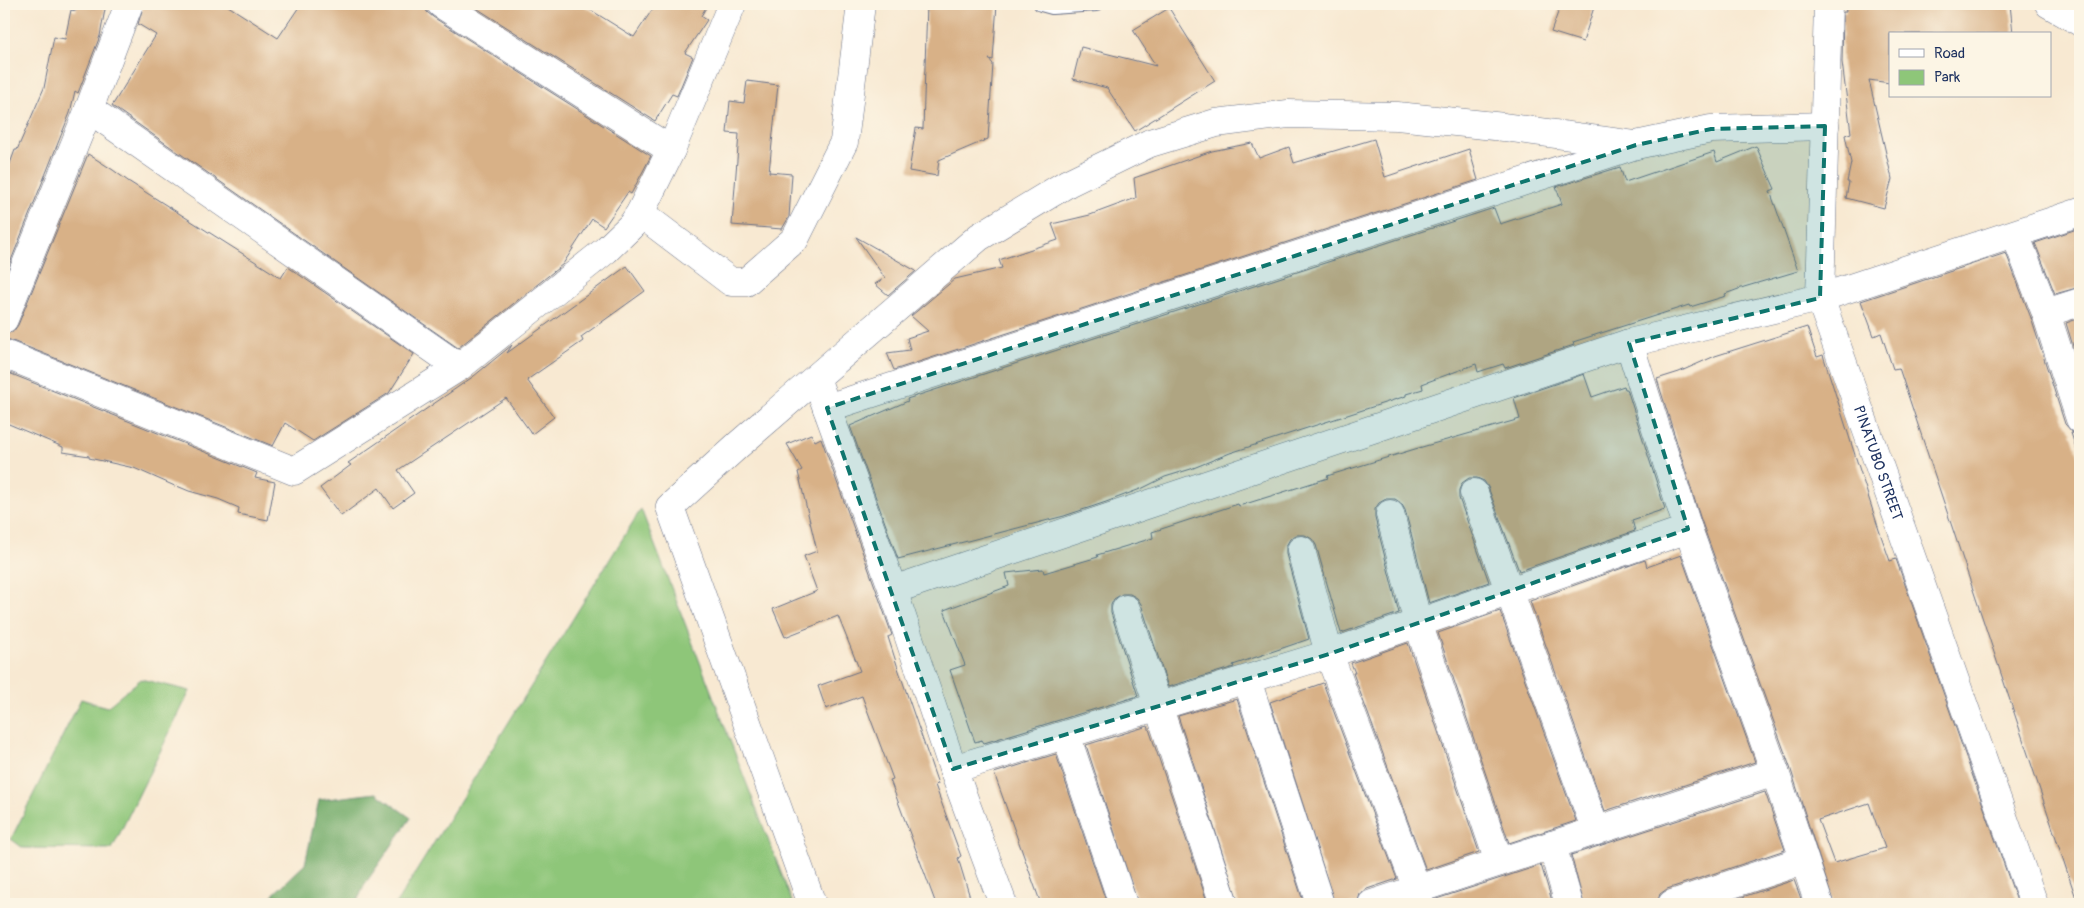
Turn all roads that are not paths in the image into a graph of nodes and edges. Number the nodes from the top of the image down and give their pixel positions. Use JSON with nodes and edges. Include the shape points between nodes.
{"nodes":[{"id":1,"x":129,"y":4,"type":"edge"},
{"id":2,"x":441,"y":4,"type":"edge"},
{"id":3,"x":732,"y":4,"type":"edge"},
{"id":4,"x":861,"y":4,"type":"edge"},
{"id":5,"x":1041,"y":4,"type":"edge"},
{"id":6,"x":1096,"y":4,"type":"edge"},
{"id":7,"x":1828,"y":4,"type":"edge"},
{"id":8,"x":2049,"y":4,"type":"edge"},
{"id":9,"x":2080,"y":22,"type":"edge"},
{"id":10,"x":89,"y":109,"type":"junction"},
{"id":11,"x":1826,"y":126,"type":"junction"},
{"id":12,"x":1636,"y":145,"type":"junction"},
{"id":13,"x":671,"y":150,"type":"junction"},
{"id":14,"x":640,"y":212,"type":"junction"},
{"id":15,"x":2080,"y":212,"type":"edge"},
{"id":16,"x":2015,"y":234,"type":"junction"},
{"id":17,"x":1820,"y":298,"type":"junction"},
{"id":18,"x":2080,"y":302,"type":"edge"},
{"id":19,"x":2046,"y":313,"type":"junction"},
{"id":20,"x":4,"y":319,"type":"edge"},
{"id":21,"x":1629,"y":343,"type":"junction"},
{"id":22,"x":4,"y":354,"type":"edge"},
{"id":23,"x":459,"y":367,"type":"junction"},
{"id":24,"x":817,"y":379,"type":"junction"},
{"id":25,"x":827,"y":408,"type":"junction"},
{"id":26,"x":2079,"y":409,"type":"edge"},
{"id":27,"x":1474,"y":493,"type":"dead end"},
{"id":28,"x":1390,"y":514,"type":"dead end"},
{"id":29,"x":1688,"y":529,"type":"junction"},
{"id":30,"x":1301,"y":550,"type":"dead end"},
{"id":31,"x":894,"y":590,"type":"junction"},
{"id":32,"x":1510,"y":590,"type":"junction"},
{"id":33,"x":1126,"y":609,"type":"dead end"},
{"id":34,"x":1418,"y":623,"type":"junction"},
{"id":35,"x":1328,"y":654,"type":"junction"},
{"id":36,"x":1247,"y":680,"type":"junction"},
{"id":37,"x":1158,"y":707,"type":"junction"},
{"id":38,"x":1066,"y":735,"type":"junction"},
{"id":39,"x":953,"y":769,"type":"junction"},
{"id":40,"x":1775,"y":772,"type":"junction"},
{"id":41,"x":1596,"y":831,"type":"junction"},
{"id":42,"x":1552,"y":845,"type":"junction"},
{"id":43,"x":1804,"y":860,"type":"junction"},
{"id":44,"x":1499,"y":862,"type":"junction"},
{"id":45,"x":1417,"y":890,"type":"junction"},
{"id":46,"x":812,"y":904,"type":"edge"},
{"id":47,"x":1004,"y":904,"type":"edge"},
{"id":48,"x":1123,"y":904,"type":"edge"},
{"id":49,"x":1224,"y":904,"type":"edge"},
{"id":50,"x":1320,"y":904,"type":"edge"},
{"id":51,"x":1372,"y":904,"type":"edge"},
{"id":52,"x":1569,"y":904,"type":"edge"},
{"id":53,"x":1672,"y":904,"type":"edge"},
{"id":54,"x":1819,"y":904,"type":"edge"},
{"id":55,"x":2034,"y":904,"type":"edge"}],
"edges":[{"from":1,"to":10,"type":"street"},
{"from":2,"to":13,"type":"street"},
{"from":3,"to":13,"type":"street"},
{"from":4,"to":14,"type":"street","via":[[844,142],[795,239],[746,282],[731,282]]},
{"from":5,"to":6,"type":"lane","via":[[1052,7]]},
{"from":7,"to":11,"type":"street","name":"PINATUBO STREET"},
{"from":8,"to":9,"type":"street"},
{"from":10,"to":20,"type":"street"},
{"from":10,"to":23,"type":"street"},
{"from":11,"to":12,"type":"street","via":[[1711,129]]},
{"from":11,"to":17,"type":"street","name":"PINATUBO STREET"},
{"from":12,"to":24,"type":"street","via":[[1397,116],[1288,114],[1216,123],[1142,147],[1068,183],[979,237]]},
{"from":12,"to":25,"type":"street"},
{"from":13,"to":14,"type":"street"},
{"from":14,"to":23,"type":"street","via":[[632,225],[606,250]]},
{"from":15,"to":16,"type":"street"},
{"from":16,"to":17,"type":"street"},
{"from":16,"to":19,"type":"street"},
{"from":17,"to":21,"type":"street"},
{"from":17,"to":55,"type":"street","name":"PINATUBO STREET"},
{"from":18,"to":19,"type":"street"},
{"from":19,"to":26,"type":"street"},
{"from":21,"to":29,"type":"street"},
{"from":21,"to":31,"type":"street"},
{"from":22,"to":23,"type":"street","via":[[294,471]]},
{"from":24,"to":25,"type":"street"},
{"from":24,"to":46,"type":"street","via":[[670,508]]},
{"from":25,"to":31,"type":"street"},
{"from":27,"to":32,"type":"street"},
{"from":28,"to":34,"type":"street"},
{"from":29,"to":32,"type":"street"},
{"from":29,"to":40,"type":"street"},
{"from":30,"to":35,"type":"street"},
{"from":31,"to":39,"type":"street"},
{"from":32,"to":34,"type":"street"},
{"from":32,"to":41,"type":"street"},
{"from":33,"to":37,"type":"street"},
{"from":34,"to":35,"type":"street"},
{"from":34,"to":44,"type":"street"},
{"from":35,"to":36,"type":"street"},
{"from":35,"to":45,"type":"street"},
{"from":36,"to":37,"type":"street"},
{"from":36,"to":50,"type":"street"},
{"from":37,"to":38,"type":"street"},
{"from":37,"to":49,"type":"street"},
{"from":38,"to":39,"type":"street"},
{"from":38,"to":48,"type":"street"},
{"from":39,"to":47,"type":"street"},
{"from":40,"to":41,"type":"street"},
{"from":40,"to":43,"type":"street"},
{"from":41,"to":42,"type":"street"},
{"from":42,"to":44,"type":"street"},
{"from":42,"to":52,"type":"street"},
{"from":43,"to":53,"type":"street"},
{"from":43,"to":54,"type":"street"},
{"from":44,"to":45,"type":"street"},
{"from":45,"to":51,"type":"street"}]}
